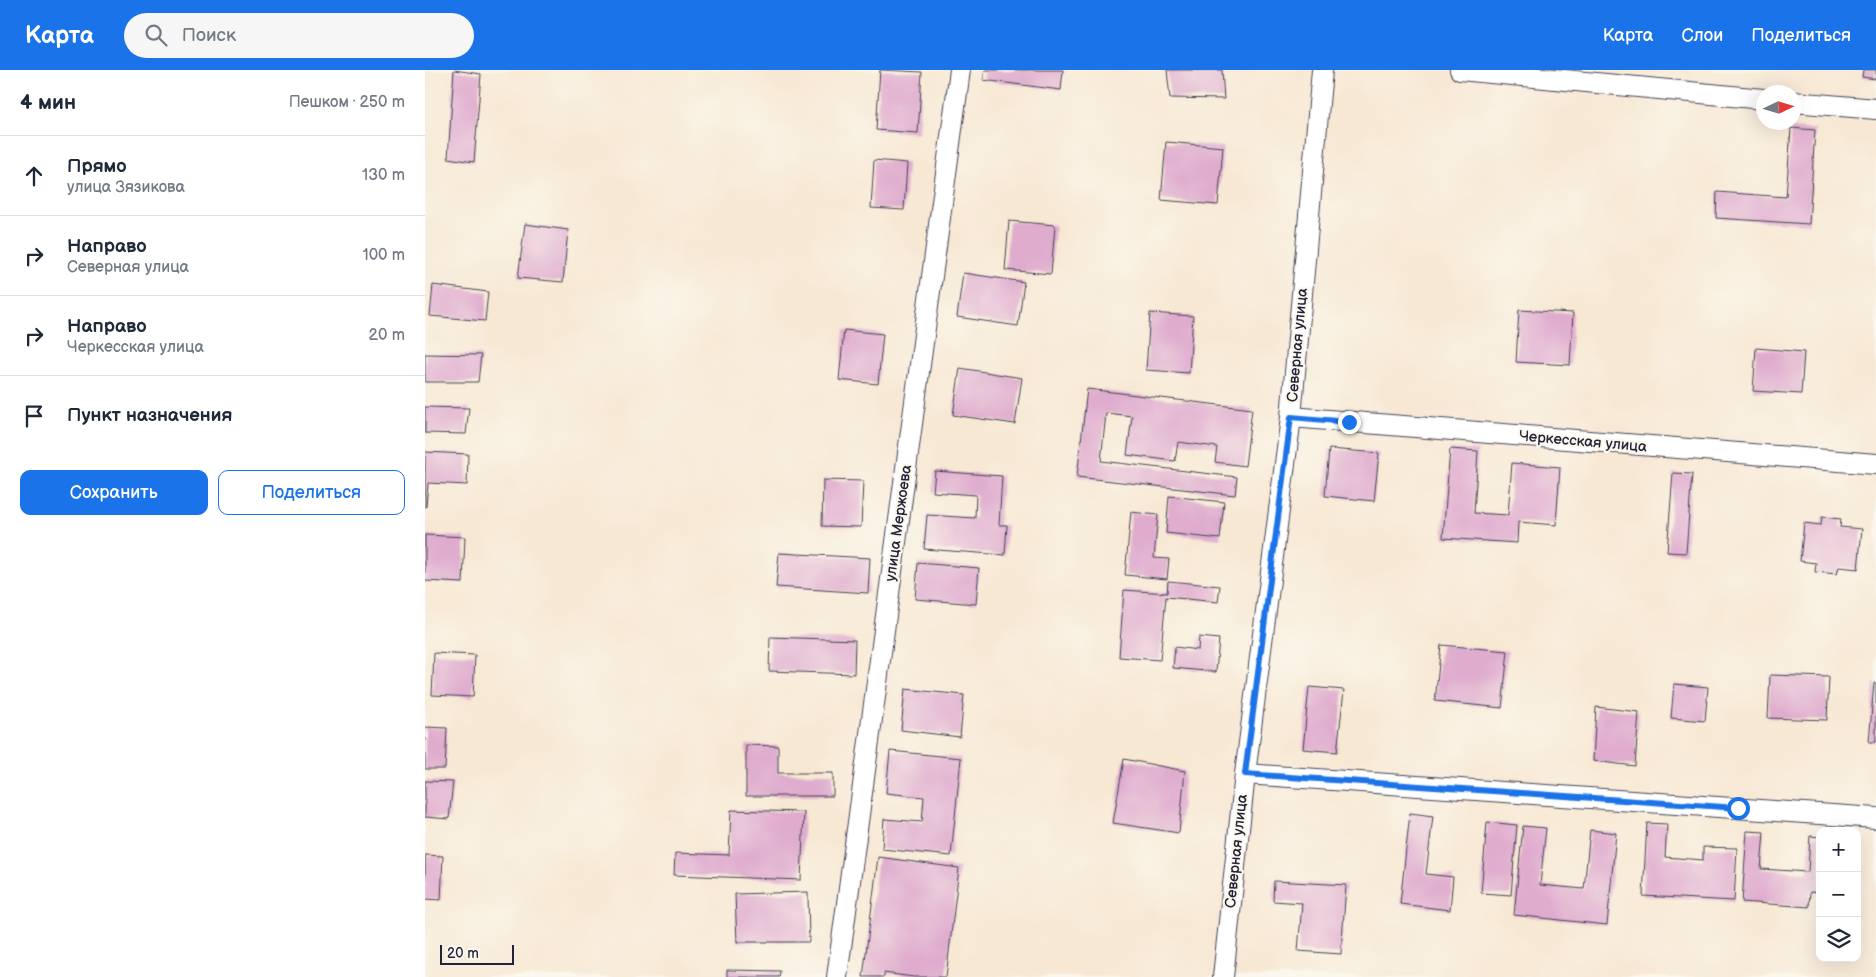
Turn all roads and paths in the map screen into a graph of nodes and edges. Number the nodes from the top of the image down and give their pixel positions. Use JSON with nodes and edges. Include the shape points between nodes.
{"nodes":[{"id":1,"x":960,"y":70,"type":"edge"},
{"id":2,"x":1322,"y":70,"type":"edge"},
{"id":3,"x":1461,"y":70,"type":"edge"},
{"id":4,"x":1756,"y":98,"type":"edge"},
{"id":5,"x":1801,"y":103,"type":"edge"},
{"id":6,"x":1876,"y":110,"type":"edge"},
{"id":7,"x":1291,"y":417,"type":"junction"},
{"id":8,"x":1876,"y":464,"type":"edge"},
{"id":9,"x":1245,"y":774,"type":"junction"},
{"id":10,"x":1876,"y":818,"type":"edge"},
{"id":11,"x":837,"y":977,"type":"edge"},
{"id":12,"x":1223,"y":977,"type":"edge"}],
"edges":[{"from":1,"to":11,"type":"street","name":"улица Мержоева"},
{"from":2,"to":7,"type":"street","name":"Северная улица"},
{"from":3,"to":4,"type":"street"},
{"from":5,"to":6,"type":"street"},
{"from":7,"to":8,"type":"street","name":"Черкесская улица"},
{"from":7,"to":9,"type":"street","name":"Северная улица"},
{"from":9,"to":10,"type":"street"},
{"from":9,"to":12,"type":"street","name":"Северная улица"}]}
